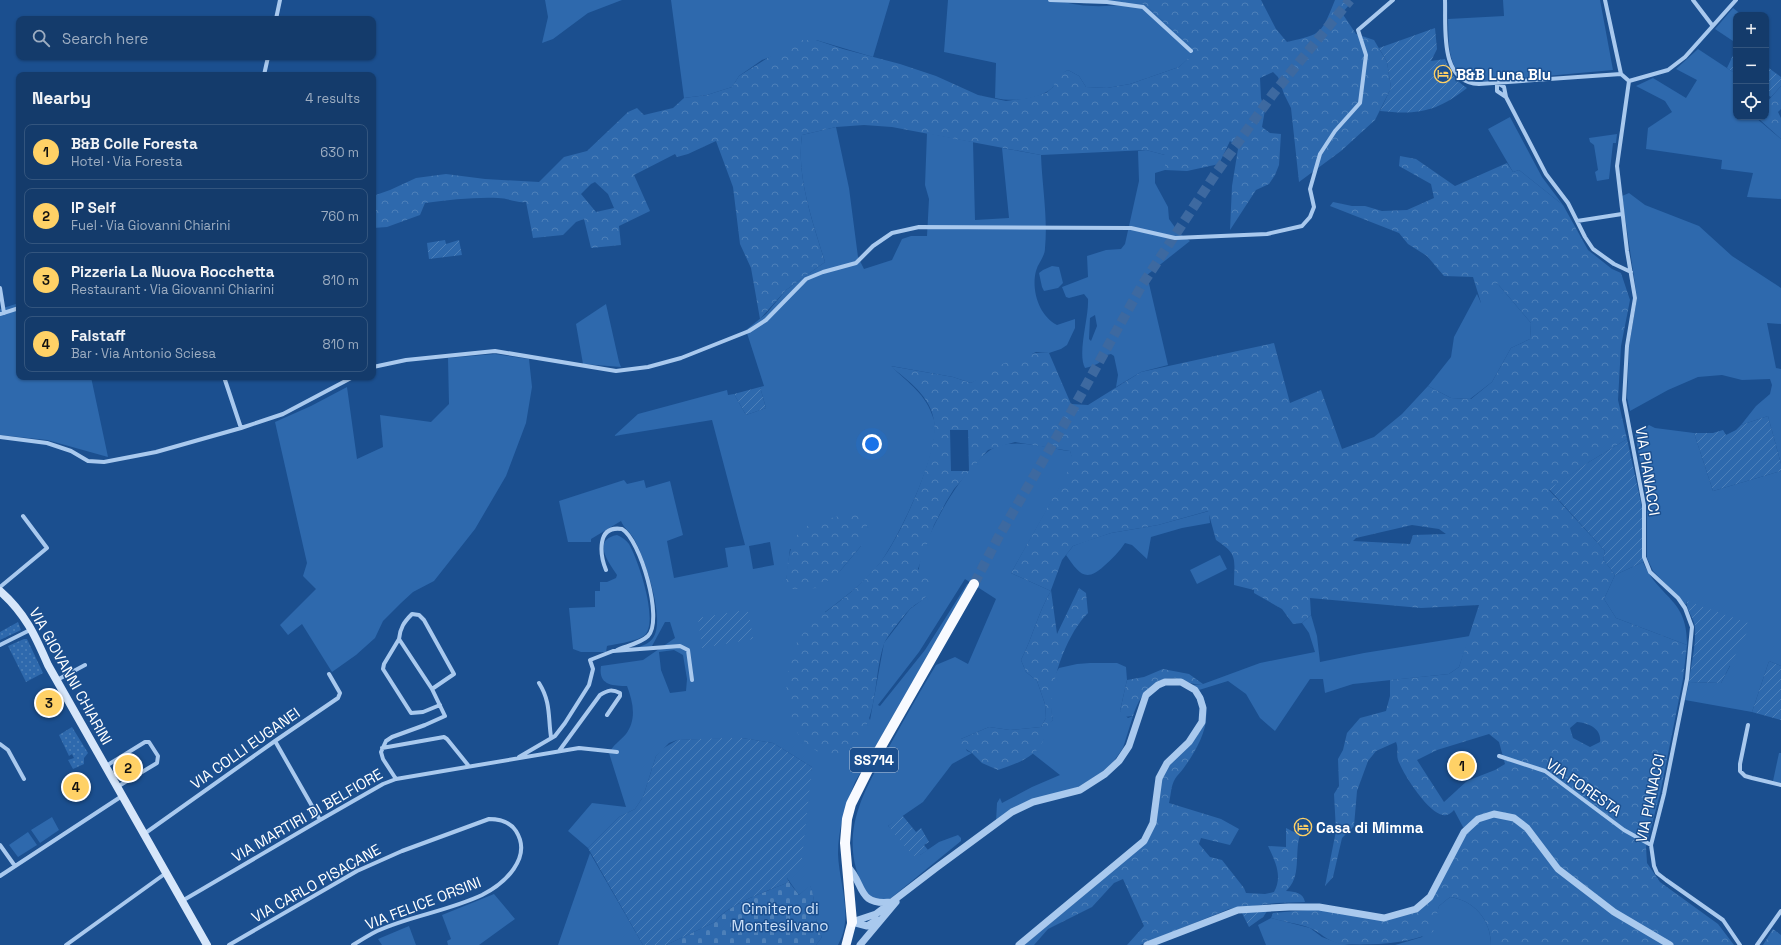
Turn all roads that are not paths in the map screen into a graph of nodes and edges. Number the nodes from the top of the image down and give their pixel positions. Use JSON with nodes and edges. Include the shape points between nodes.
{"nodes":[{"id":1,"x":280,"y":0,"type":"edge"},
{"id":2,"x":1050,"y":0,"type":"edge"},
{"id":3,"x":1393,"y":0,"type":"edge"},
{"id":4,"x":1445,"y":0,"type":"edge"},
{"id":5,"x":1605,"y":0,"type":"edge"},
{"id":6,"x":1693,"y":0,"type":"edge"},
{"id":7,"x":1736,"y":0,"type":"edge"},
{"id":8,"x":277,"y":16,"type":"edge"},
{"id":9,"x":1712,"y":26,"type":"junction"},
{"id":10,"x":1191,"y":50,"type":"dead end"},
{"id":11,"x":267,"y":60,"type":"edge"},
{"id":12,"x":265,"y":72,"type":"edge"},
{"id":13,"x":1621,"y":74,"type":"junction"},
{"id":14,"x":1629,"y":81,"type":"junction"},
{"id":15,"x":1497,"y":82,"type":"junction"},
{"id":16,"x":1506,"y":97,"type":"junction"},
{"id":17,"x":1622,"y":214,"type":"junction"},
{"id":18,"x":1577,"y":221,"type":"junction"},
{"id":19,"x":1630,"y":272,"type":"junction"},
{"id":20,"x":0,"y":288,"type":"edge"},
{"id":21,"x":16,"y":309,"type":"edge"},
{"id":22,"x":2,"y":314,"type":"edge"},
{"id":23,"x":376,"y":366,"type":"edge"},
{"id":24,"x":225,"y":380,"type":"edge"},
{"id":25,"x":347,"y":380,"type":"edge"},
{"id":26,"x":241,"y":428,"type":"junction"},
{"id":27,"x":0,"y":437,"type":"edge"},
{"id":28,"x":23,"y":516,"type":"dead end"},
{"id":29,"x":606,"y":570,"type":"dead end"},
{"id":30,"x":974,"y":584,"type":"tunnel mouth"},
{"id":31,"x":0,"y":587,"type":"edge"},
{"id":32,"x":0,"y":591,"type":"edge"},
{"id":33,"x":32,"y":629,"type":"junction"},
{"id":34,"x":399,"y":639,"type":"junction"},
{"id":35,"x":0,"y":645,"type":"edge"},
{"id":36,"x":613,"y":651,"type":"junction"},
{"id":37,"x":86,"y":665,"type":"dead end"},
{"id":38,"x":329,"y":674,"type":"dead end"},
{"id":39,"x":57,"y":680,"type":"junction"},
{"id":40,"x":692,"y":680,"type":"dead end"},
{"id":41,"x":539,"y":683,"type":"dead end"},
{"id":42,"x":432,"y":689,"type":"junction"},
{"id":43,"x":440,"y":705,"type":"junction"},
{"id":44,"x":607,"y":715,"type":"dead end"},
{"id":45,"x":1748,"y":725,"type":"dead end"},
{"id":46,"x":552,"y":738,"type":"junction"},
{"id":47,"x":275,"y":741,"type":"junction"},
{"id":48,"x":0,"y":744,"type":"edge"},
{"id":49,"x":382,"y":748,"type":"junction"},
{"id":50,"x":559,"y":751,"type":"junction"},
{"id":51,"x":617,"y":752,"type":"dead end"},
{"id":52,"x":127,"y":754,"type":"junction"},
{"id":53,"x":1499,"y":756,"type":"dead end"},
{"id":54,"x":517,"y":758,"type":"junction"},
{"id":55,"x":468,"y":765,"type":"junction"},
{"id":56,"x":106,"y":766,"type":"junction"},
{"id":57,"x":140,"y":774,"type":"junction"},
{"id":58,"x":24,"y":779,"type":"dead end"},
{"id":59,"x":396,"y":779,"type":"junction"},
{"id":60,"x":1781,"y":785,"type":"edge"},
{"id":61,"x":117,"y":787,"type":"junction"},
{"id":62,"x":122,"y":796,"type":"junction"},
{"id":63,"x":320,"y":820,"type":"junction"},
{"id":64,"x":144,"y":834,"type":"junction"},
{"id":65,"x":520,"y":840,"type":"joint"},
{"id":66,"x":0,"y":845,"type":"edge"},
{"id":67,"x":1650,"y":845,"type":"junction"},
{"id":68,"x":15,"y":866,"type":"junction"},
{"id":69,"x":847,"y":866,"type":"junction"},
{"id":70,"x":166,"y":873,"type":"junction"},
{"id":71,"x":0,"y":876,"type":"edge"},
{"id":72,"x":905,"y":893,"type":"junction"},
{"id":73,"x":182,"y":901,"type":"junction"},
{"id":74,"x":892,"y":902,"type":"junction"},
{"id":75,"x":889,"y":911,"type":"junction"},
{"id":76,"x":1781,"y":911,"type":"edge"},
{"id":77,"x":852,"y":922,"type":"junction"},
{"id":78,"x":66,"y":945,"type":"edge"},
{"id":79,"x":207,"y":945,"type":"edge"},
{"id":80,"x":229,"y":945,"type":"edge"},
{"id":81,"x":353,"y":945,"type":"edge"},
{"id":82,"x":846,"y":945,"type":"edge"},
{"id":83,"x":860,"y":945,"type":"edge"},
{"id":84,"x":1019,"y":945,"type":"edge"},
{"id":85,"x":1147,"y":945,"type":"edge"},
{"id":86,"x":1670,"y":945,"type":"edge"},
{"id":87,"x":1740,"y":945,"type":"edge"},
{"id":88,"x":1757,"y":945,"type":"edge"}],
"edges":[{"from":1,"to":8,"type":"street"},
{"from":2,"to":10,"type":"street","via":[[1107,2],[1143,7]]},
{"from":3,"to":23,"type":"street","via":[[1358,30],[1366,55],[1360,103],[1335,131],[1320,154],[1310,189],[1314,208],[1302,226],[1267,234],[1175,238],[1131,228],[919,227],[892,233],[873,246],[856,263],[806,279],[766,320],[749,331],[681,358],[648,367],[616,371],[495,351],[406,360]]},
{"from":4,"to":15,"type":"street","via":[[1448,53],[1454,70],[1460,78],[1472,84]]},
{"from":5,"to":13,"type":"street","via":[[1609,28]]},
{"from":6,"to":9,"type":"street"},
{"from":7,"to":9,"type":"street"},
{"from":9,"to":14,"type":"street","via":[[1684,57],[1668,70]]},
{"from":11,"to":12,"type":"street"},
{"from":13,"to":14,"type":"street"},
{"from":13,"to":15,"type":"street"},
{"from":14,"to":17,"type":"street","name":"VIA PIANACCI","via":[[1617,166]]},
{"from":15,"to":16,"type":"street","via":[[1504,87]]},
{"from":15,"to":16,"type":"street","via":[[1497,91]]},
{"from":16,"to":18,"type":"street","via":[[1546,174],[1568,203]]},
{"from":17,"to":18,"type":"street"},
{"from":17,"to":19,"type":"street","name":"VIA PIANACCI"},
{"from":18,"to":19,"type":"street","via":[[1593,249]]},
{"from":19,"to":67,"type":"street","name":"VIA PIANACCI","via":[[1636,298],[1627,346],[1624,400],[1644,505],[1644,557],[1650,572],[1685,608],[1692,627],[1687,679],[1664,794]]},
{"from":20,"to":22,"type":"street"},
{"from":21,"to":22,"type":"street"},
{"from":24,"to":26,"type":"street"},
{"from":25,"to":26,"type":"street","via":[[283,414]]},
{"from":26,"to":27,"type":"street","via":[[156,452],[104,462],[88,461],[71,451],[47,443]]},
{"from":28,"to":31,"type":"street","via":[[47,548]]},
{"from":29,"to":36,"type":"street","via":[[601,557],[602,543],[607,533],[614,529],[622,529],[636,545],[652,598],[654,616],[649,636]]},
{"from":30,"to":69,"type":"highway","number":"SS714","via":[[854,797],[846,826]]},
{"from":32,"to":33,"type":"main road","name":"VIA GIOVANNI CHIARINI","via":[[15,604]]},
{"from":33,"to":35,"type":"street"},
{"from":33,"to":39,"type":"main road","name":"VIA GIOVANNI CHIARINI"},
{"from":34,"to":42,"type":"street"},
{"from":34,"to":42,"type":"street","via":[[400,631],[412,614],[419,615],[424,620],[454,674]]},
{"from":34,"to":43,"type":"street","via":[[383,668],[411,713],[423,712]]},
{"from":36,"to":40,"type":"street","via":[[680,646],[688,650]]},
{"from":36,"to":46,"type":"street","via":[[590,660],[593,669],[589,685],[565,723]]},
{"from":37,"to":39,"type":"street"},
{"from":38,"to":47,"type":"street","name":"VIA COLLI EUGANEI","via":[[340,693],[338,698]]},
{"from":39,"to":56,"type":"main road","name":"VIA GIOVANNI CHIARINI"},
{"from":41,"to":46,"type":"street","via":[[550,711]]},
{"from":42,"to":43,"type":"street"},
{"from":43,"to":49,"type":"street","via":[[445,716],[392,737]]},
{"from":44,"to":50,"type":"street","via":[[620,696],[620,693],[614,690],[600,695]]},
{"from":45,"to":60,"type":"street","via":[[1740,771],[1745,776]]},
{"from":46,"to":54,"type":"street"},
{"from":47,"to":63,"type":"street"},
{"from":47,"to":64,"type":"street","name":"VIA COLLI EUGANEI"},
{"from":48,"to":58,"type":"street","via":[[8,750]]},
{"from":49,"to":55,"type":"street","via":[[444,737]]},
{"from":49,"to":59,"type":"street","via":[[382,759]]},
{"from":50,"to":51,"type":"street","name":"VIA MARTIRI DI BELFIORE","via":[[579,748]]},
{"from":50,"to":54,"type":"street","name":"VIA MARTIRI DI BELFIORE"},
{"from":52,"to":56,"type":"street"},
{"from":52,"to":57,"type":"street"},
{"from":52,"to":57,"type":"street","via":[[149,742],[158,756],[158,761]]},
{"from":53,"to":67,"type":"street","name":"VIA FORESTA","via":[[1545,771],[1624,830]]},
{"from":54,"to":55,"type":"street","name":"VIA MARTIRI DI BELFIORE"},
{"from":55,"to":59,"type":"street","name":"VIA MARTIRI DI BELFIORE"},
{"from":56,"to":61,"type":"main road","name":"VIA GIOVANNI CHIARINI"},
{"from":57,"to":61,"type":"street"},
{"from":59,"to":63,"type":"street","name":"VIA MARTIRI DI BELFIORE"},
{"from":61,"to":62,"type":"main road","name":"VIA GIOVANNI CHIARINI"},
{"from":62,"to":64,"type":"main road","name":"VIA GIOVANNI CHIARINI"},
{"from":62,"to":68,"type":"street"},
{"from":63,"to":73,"type":"street","name":"VIA MARTIRI DI BELFIORE"},
{"from":64,"to":70,"type":"main road","name":"VIA GIOVANNI CHIARINI"},
{"from":65,"to":80,"type":"street","name":"VIA CARLO PISACANE","via":[[514,828],[501,820],[489,819],[476,823],[402,850],[357,871]]},
{"from":65,"to":81,"type":"street","name":"VIA FELICE ORSINI","via":[[521,856],[517,865],[490,890],[377,931]]},
{"from":66,"to":68,"type":"street"},
{"from":67,"to":87,"type":"street","name":"VIA PIANACCI","via":[[1651,859],[1657,873],[1723,920]]},
{"from":68,"to":71,"type":"street"},
{"from":69,"to":74,"type":"street","via":[[854,872],[861,890],[867,897],[878,902]]},
{"from":69,"to":77,"type":"highway","number":"SS714"},
{"from":70,"to":73,"type":"main road","name":"VIA GIOVANNI CHIARINI"},
{"from":70,"to":78,"type":"street"},
{"from":72,"to":74,"type":"street"},
{"from":72,"to":75,"type":"street"},
{"from":72,"to":84,"type":"street","via":[[1012,812],[1033,802],[1080,790],[1105,774],[1119,761],[1129,746],[1143,702],[1151,689],[1165,682],[1174,681],[1188,685],[1200,698],[1203,708],[1202,722],[1189,742],[1162,771],[1153,823],[1144,841]]},
{"from":73,"to":79,"type":"main road","name":"VIA GIOVANNI CHIARINI"},
{"from":74,"to":77,"type":"street","via":[[876,914]]},
{"from":75,"to":77,"type":"street","via":[[867,926]]},
{"from":75,"to":83,"type":"street"},
{"from":76,"to":88,"type":"street"},
{"from":77,"to":82,"type":"main road"},
{"from":85,"to":86,"type":"street","via":[[1238,910],[1319,907],[1384,918],[1416,909],[1430,897],[1464,832],[1478,820],[1494,814],[1514,818],[1527,828],[1558,869],[1614,912]]}]}
